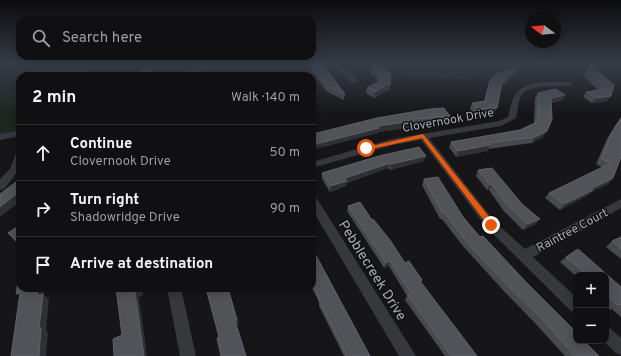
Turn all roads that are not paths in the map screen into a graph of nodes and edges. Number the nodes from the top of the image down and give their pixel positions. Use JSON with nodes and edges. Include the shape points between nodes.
{"nodes":[{"id":1,"x":569,"y":84,"type":"dead end"},
{"id":2,"x":16,"y":133,"type":"edge"},
{"id":3,"x":423,"y":136,"type":"junction"},
{"id":4,"x":0,"y":137,"type":"edge"},
{"id":5,"x":16,"y":164,"type":"edge"},
{"id":6,"x":316,"y":164,"type":"edge"},
{"id":7,"x":0,"y":186,"type":"edge"},
{"id":8,"x":621,"y":204,"type":"edge"},
{"id":9,"x":316,"y":206,"type":"edge"},
{"id":10,"x":524,"y":256,"type":"junction"},
{"id":11,"x":175,"y":292,"type":"edge"},
{"id":12,"x":573,"y":303,"type":"edge"},
{"id":13,"x":609,"y":337,"type":"edge"},
{"id":14,"x":621,"y":348,"type":"edge"},
{"id":15,"x":188,"y":356,"type":"edge"},
{"id":16,"x":408,"y":356,"type":"edge"}],
"edges":[{"from":1,"to":3,"type":"street","name":"Clovernook Drive","via":[[547,84],[522,90],[517,97],[512,118],[501,123]]},
{"from":2,"to":4,"type":"street"},
{"from":3,"to":6,"type":"street","name":"Clovernook Drive","via":[[372,147]]},
{"from":3,"to":10,"type":"street","via":[[481,213]]},
{"from":5,"to":7,"type":"street"},
{"from":8,"to":10,"type":"street","name":"Raintree Court"},
{"from":9,"to":16,"type":"street","name":"Pebblecreek Drive"},
{"from":10,"to":12,"type":"street"},
{"from":11,"to":15,"type":"street"},
{"from":13,"to":14,"type":"street"}]}
